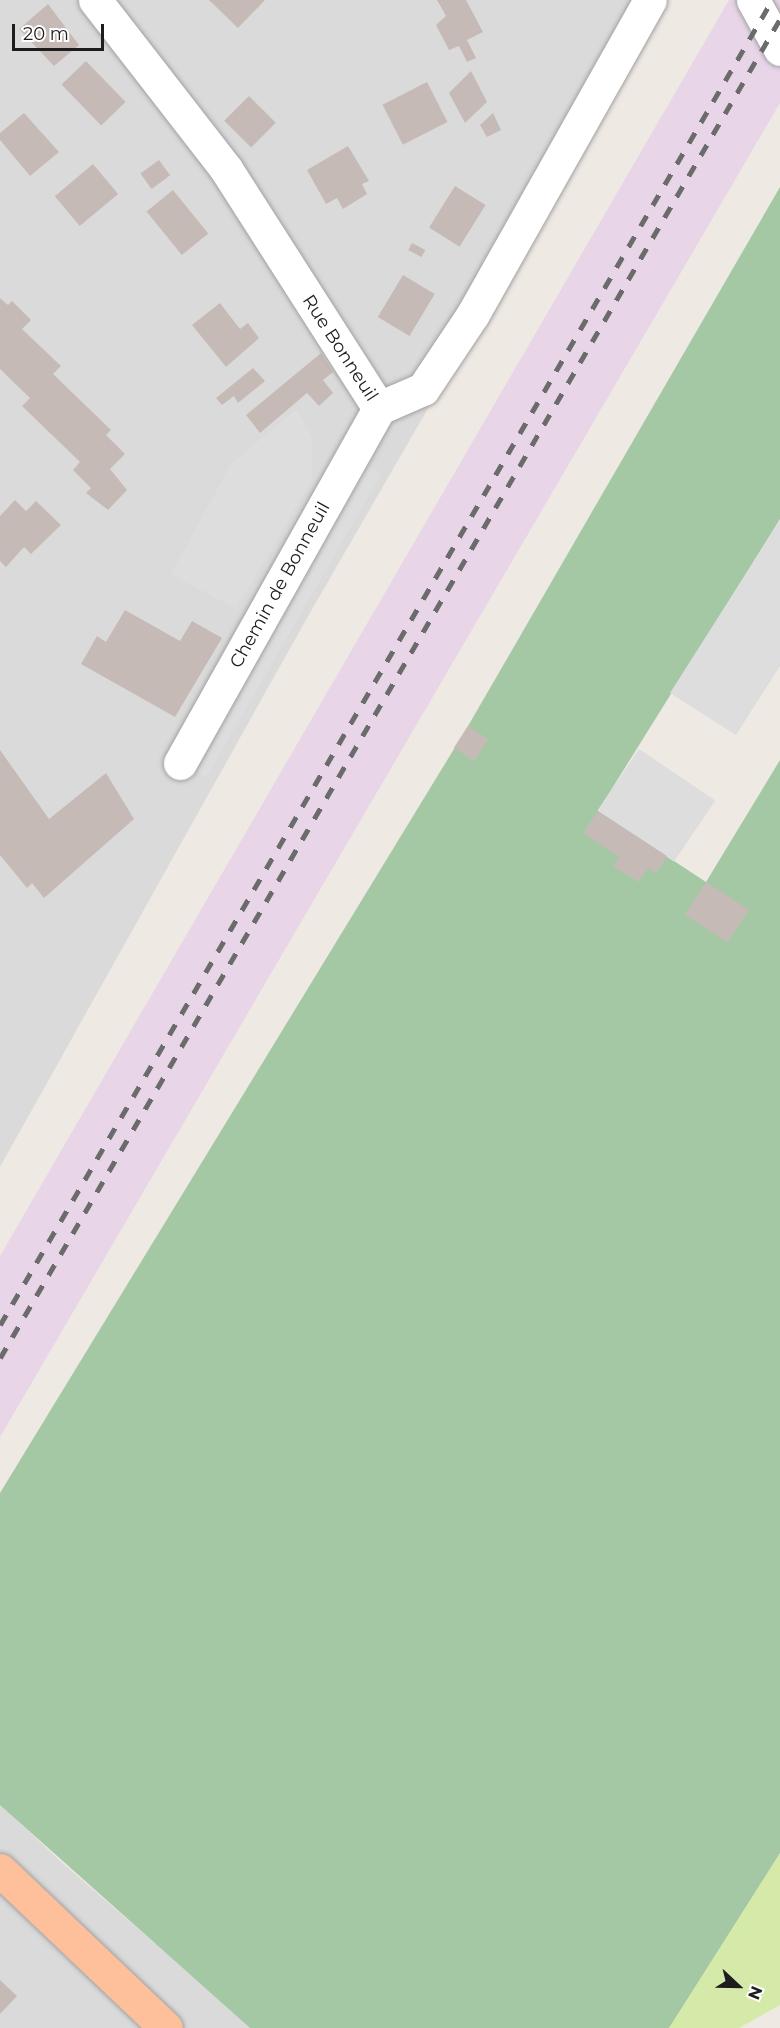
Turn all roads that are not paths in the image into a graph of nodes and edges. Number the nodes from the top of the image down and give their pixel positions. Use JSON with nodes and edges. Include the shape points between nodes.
{"nodes":[{"id":1,"x":95,"y":0,"type":"edge"},
{"id":2,"x":650,"y":0,"type":"edge"},
{"id":3,"x":753,"y":0,"type":"edge"},
{"id":4,"x":780,"y":49,"type":"edge"},
{"id":5,"x":379,"y":408,"type":"junction"},
{"id":6,"x":180,"y":763,"type":"dead end"},
{"id":7,"x":0,"y":1870,"type":"edge"},
{"id":8,"x":166,"y":2028,"type":"edge"}],
"edges":[{"from":1,"to":5,"type":"street","name":"Rue Bonneuil","via":[[226,169]]},
{"from":2,"to":5,"type":"street","name":"Rue Bonneuil","via":[[467,324],[423,389]]},
{"from":3,"to":4,"type":"street"},
{"from":5,"to":6,"type":"street","name":"Chemin de Bonneuil"},
{"from":7,"to":8,"type":"main road"}]}
